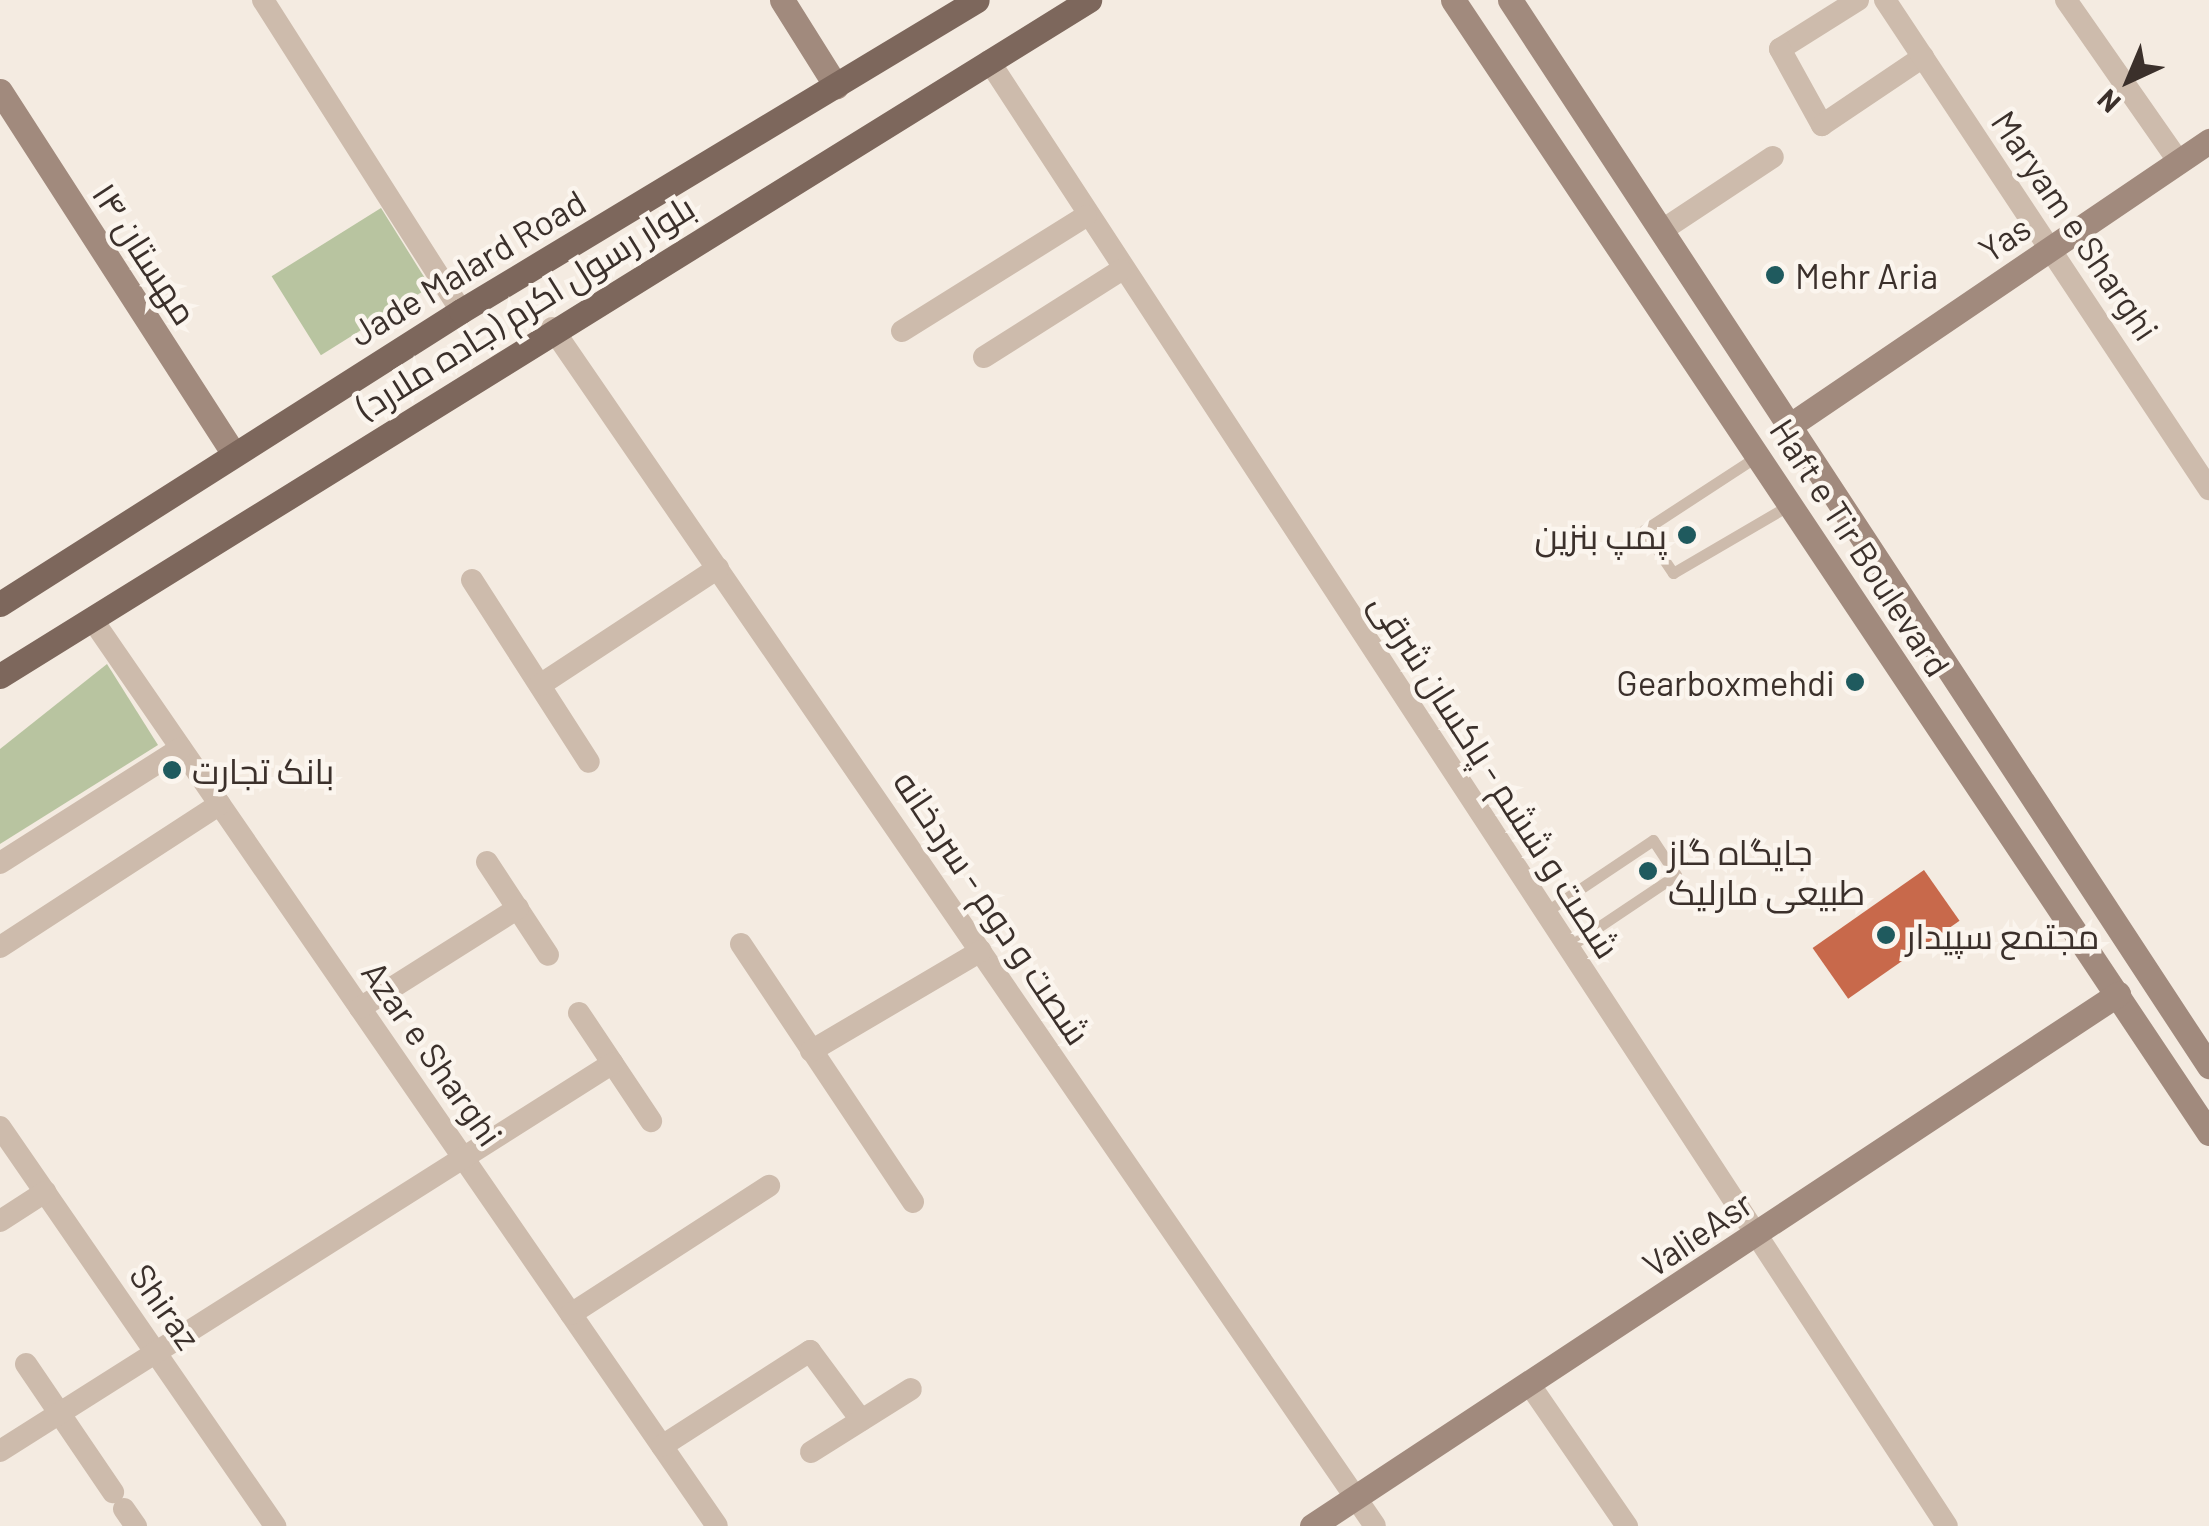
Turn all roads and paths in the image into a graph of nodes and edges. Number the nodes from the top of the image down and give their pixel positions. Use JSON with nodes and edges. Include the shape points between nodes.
{"nodes":[{"id":1,"x":262,"y":0,"type":"edge"},
{"id":2,"x":782,"y":0,"type":"edge"},
{"id":3,"x":977,"y":0,"type":"edge"},
{"id":4,"x":1090,"y":0,"type":"edge"},
{"id":5,"x":1453,"y":0,"type":"edge"},
{"id":6,"x":1510,"y":0,"type":"edge"},
{"id":7,"x":1858,"y":0,"type":"edge"},
{"id":8,"x":1885,"y":0,"type":"edge"},
{"id":9,"x":2066,"y":0,"type":"edge"},
{"id":10,"x":1923,"y":58,"type":"junction"},
{"id":11,"x":990,"y":60,"type":"junction"},
{"id":12,"x":836,"y":86,"type":"junction"},
{"id":13,"x":0,"y":91,"type":"edge"},
{"id":14,"x":2209,"y":141,"type":"edge"},
{"id":15,"x":1774,"y":157,"type":"dead end"},
{"id":16,"x":2179,"y":162,"type":"junction"},
{"id":17,"x":1086,"y":216,"type":"junction"},
{"id":18,"x":1661,"y":231,"type":"junction"},
{"id":19,"x":2050,"y":249,"type":"junction"},
{"id":20,"x":1121,"y":270,"type":"junction"},
{"id":21,"x":462,"y":310,"type":"junction"},
{"id":22,"x":552,"y":328,"type":"junction"},
{"id":23,"x":902,"y":332,"type":"dead end"},
{"id":24,"x":984,"y":357,"type":"dead end"},
{"id":25,"x":1788,"y":426,"type":"junction"},
{"id":26,"x":234,"y":452,"type":"junction"},
{"id":27,"x":1759,"y":455,"type":"junction"},
{"id":28,"x":2209,"y":489,"type":"edge"},
{"id":29,"x":1791,"y":504,"type":"junction"},
{"id":30,"x":718,"y":568,"type":"junction"},
{"id":31,"x":472,"y":580,"type":"dead end"},
{"id":32,"x":0,"y":604,"type":"edge"},
{"id":33,"x":92,"y":619,"type":"junction"},
{"id":34,"x":0,"y":676,"type":"edge"},
{"id":35,"x":540,"y":685,"type":"junction"},
{"id":36,"x":181,"y":748,"type":"junction"},
{"id":37,"x":589,"y":762,"type":"dead end"},
{"id":38,"x":220,"y":804,"type":"junction"},
{"id":39,"x":487,"y":862,"type":"dead end"},
{"id":40,"x":0,"y":863,"type":"edge"},
{"id":41,"x":518,"y":908,"type":"junction"},
{"id":42,"x":1544,"y":912,"type":"junction"},
{"id":43,"x":741,"y":944,"type":"dead end"},
{"id":44,"x":0,"y":947,"type":"edge"},
{"id":45,"x":1567,"y":948,"type":"junction"},
{"id":46,"x":981,"y":951,"type":"junction"},
{"id":47,"x":548,"y":956,"type":"dead end"},
{"id":48,"x":2118,"y":994,"type":"junction"},
{"id":49,"x":360,"y":1008,"type":"junction"},
{"id":50,"x":579,"y":1013,"type":"dead end"},
{"id":51,"x":812,"y":1052,"type":"junction"},
{"id":52,"x":613,"y":1064,"type":"junction"},
{"id":53,"x":2209,"y":1066,"type":"edge"},
{"id":54,"x":651,"y":1121,"type":"dead end"},
{"id":55,"x":0,"y":1126,"type":"edge"},
{"id":56,"x":2209,"y":1133,"type":"edge"},
{"id":57,"x":463,"y":1158,"type":"junction"},
{"id":58,"x":768,"y":1186,"type":"dead end"},
{"id":59,"x":45,"y":1192,"type":"junction"},
{"id":60,"x":913,"y":1202,"type":"dead end"},
{"id":61,"x":0,"y":1221,"type":"edge"},
{"id":62,"x":1755,"y":1236,"type":"junction"},
{"id":63,"x":571,"y":1314,"type":"junction"},
{"id":64,"x":157,"y":1354,"type":"junction"},
{"id":65,"x":26,"y":1364,"type":"dead end"},
{"id":66,"x":1532,"y":1388,"type":"junction"},
{"id":67,"x":911,"y":1389,"type":"dead end"},
{"id":68,"x":59,"y":1415,"type":"junction"},
{"id":69,"x":861,"y":1420,"type":"junction"},
{"id":70,"x":662,"y":1446,"type":"junction"},
{"id":71,"x":0,"y":1450,"type":"edge"},
{"id":72,"x":811,"y":1452,"type":"dead end"},
{"id":73,"x":1356,"y":1498,"type":"junction"},
{"id":74,"x":124,"y":1509,"type":"edge"},
{"id":75,"x":275,"y":1526,"type":"edge"},
{"id":76,"x":716,"y":1526,"type":"edge"},
{"id":77,"x":1312,"y":1526,"type":"edge"},
{"id":78,"x":1375,"y":1526,"type":"edge"},
{"id":79,"x":1626,"y":1526,"type":"edge"},
{"id":80,"x":1947,"y":1526,"type":"edge"}],
"edges":[{"from":1,"to":21,"type":"street"},
{"from":2,"to":12,"type":"main road"},
{"from":3,"to":12,"type":"main road","name":"Jade Malard Road"},
{"from":4,"to":11,"type":"main road","name":"بلوار رسول اکرم (جاده ملارد)"},
{"from":5,"to":27,"type":"main road","name":"Haft e Tir Boulevard"},
{"from":6,"to":18,"type":"main road","name":"Haft e Tir Boulevard"},
{"from":7,"to":10,"type":"street","via":[[1780,49],[1782,67],[1822,125]]},
{"from":8,"to":10,"type":"street","name":"Maryam e Sharghi"},
{"from":9,"to":16,"type":"street"},
{"from":10,"to":19,"type":"street","name":"Maryam e Sharghi"},
{"from":11,"to":17,"type":"street","name":"شصت و ششم - پاکسان شرقی"},
{"from":11,"to":22,"type":"main road","name":"بلوار رسول اکرم (جاده ملارد)"},
{"from":12,"to":21,"type":"main road","name":"Jade Malard Road"},
{"from":13,"to":26,"type":"main road","name":"مهستان ۱۴"},
{"from":14,"to":16,"type":"main road","name":"Yas"},
{"from":15,"to":18,"type":"street"},
{"from":16,"to":19,"type":"main road","name":"Yas"},
{"from":17,"to":20,"type":"street","name":"شصت و ششم - پاکسان شرقی"},
{"from":17,"to":23,"type":"street"},
{"from":18,"to":25,"type":"main road","name":"Haft e Tir Boulevard"},
{"from":19,"to":25,"type":"main road","name":"Yas"},
{"from":19,"to":28,"type":"street","name":"Maryam e Sharghi"},
{"from":20,"to":24,"type":"street"},
{"from":20,"to":42,"type":"street","name":"شصت و ششم - پاکسان شرقی"},
{"from":21,"to":26,"type":"main road","name":"Jade Malard Road"},
{"from":22,"to":30,"type":"street","name":"شصت و دوم - سردخانه"},
{"from":22,"to":33,"type":"main road","name":"بلوار رسول اکرم (جاده ملارد)"},
{"from":25,"to":53,"type":"main road","name":"Haft e Tir Boulevard"},
{"from":26,"to":32,"type":"main road","name":"Jade Malard Road"},
{"from":27,"to":29,"type":"main road","name":"Haft e Tir Boulevard"},
{"from":27,"to":29,"type":"lane","via":[[1644,530],[1674,573]]},
{"from":29,"to":48,"type":"main road","name":"Haft e Tir Boulevard"},
{"from":30,"to":35,"type":"street"},
{"from":30,"to":46,"type":"street","name":"شصت و دوم - سردخانه"},
{"from":31,"to":35,"type":"street"},
{"from":33,"to":34,"type":"main road","name":"بلوار رسول اکرم (جاده ملارد)"},
{"from":33,"to":36,"type":"street","name":"Azar e Sharghi"},
{"from":35,"to":37,"type":"street"},
{"from":36,"to":38,"type":"street","name":"Azar e Sharghi"},
{"from":36,"to":40,"type":"street"},
{"from":38,"to":44,"type":"street"},
{"from":38,"to":49,"type":"street","name":"Azar e Sharghi"},
{"from":39,"to":41,"type":"street"},
{"from":41,"to":47,"type":"street"},
{"from":41,"to":49,"type":"street"},
{"from":42,"to":45,"type":"street","name":"شصت و ششم - پاکسان شرقی"},
{"from":42,"to":45,"type":"lane","via":[[1653,840],[1676,875]]},
{"from":43,"to":51,"type":"street"},
{"from":45,"to":62,"type":"street","name":"شصت و ششم - پاکسان شرقی"},
{"from":46,"to":51,"type":"street"},
{"from":46,"to":73,"type":"street","name":"شصت و دوم - سردخانه"},
{"from":48,"to":56,"type":"main road","name":"Haft e Tir Boulevard"},
{"from":48,"to":62,"type":"main road","name":"ValieAsr"},
{"from":49,"to":57,"type":"street","name":"Azar e Sharghi"},
{"from":50,"to":52,"type":"street"},
{"from":51,"to":60,"type":"street"},
{"from":52,"to":54,"type":"street"},
{"from":52,"to":57,"type":"street"},
{"from":55,"to":59,"type":"street","name":"Shiraz"},
{"from":57,"to":63,"type":"street","name":"Azar e Sharghi"},
{"from":57,"to":64,"type":"street"},
{"from":58,"to":63,"type":"street"},
{"from":59,"to":61,"type":"street"},
{"from":59,"to":64,"type":"street","name":"Shiraz"},
{"from":62,"to":66,"type":"main road","name":"ValieAsr"},
{"from":62,"to":80,"type":"street","name":"شصت و ششم - پاکسان شرقی"},
{"from":63,"to":70,"type":"street","name":"Azar e Sharghi"},
{"from":64,"to":68,"type":"street"},
{"from":64,"to":75,"type":"street","name":"Shiraz"},
{"from":65,"to":68,"type":"street"},
{"from":66,"to":73,"type":"main road","name":"ValieAsr"},
{"from":66,"to":79,"type":"street"},
{"from":67,"to":69,"type":"street"},
{"from":68,"to":71,"type":"street"},
{"from":68,"to":74,"type":"street"},
{"from":69,"to":70,"type":"street","via":[[810,1351]]},
{"from":69,"to":72,"type":"street"},
{"from":70,"to":76,"type":"street","name":"Azar e Sharghi"},
{"from":73,"to":77,"type":"main road","name":"ValieAsr"},
{"from":73,"to":78,"type":"street","name":"شصت و دوم - سردخانه"}]}
